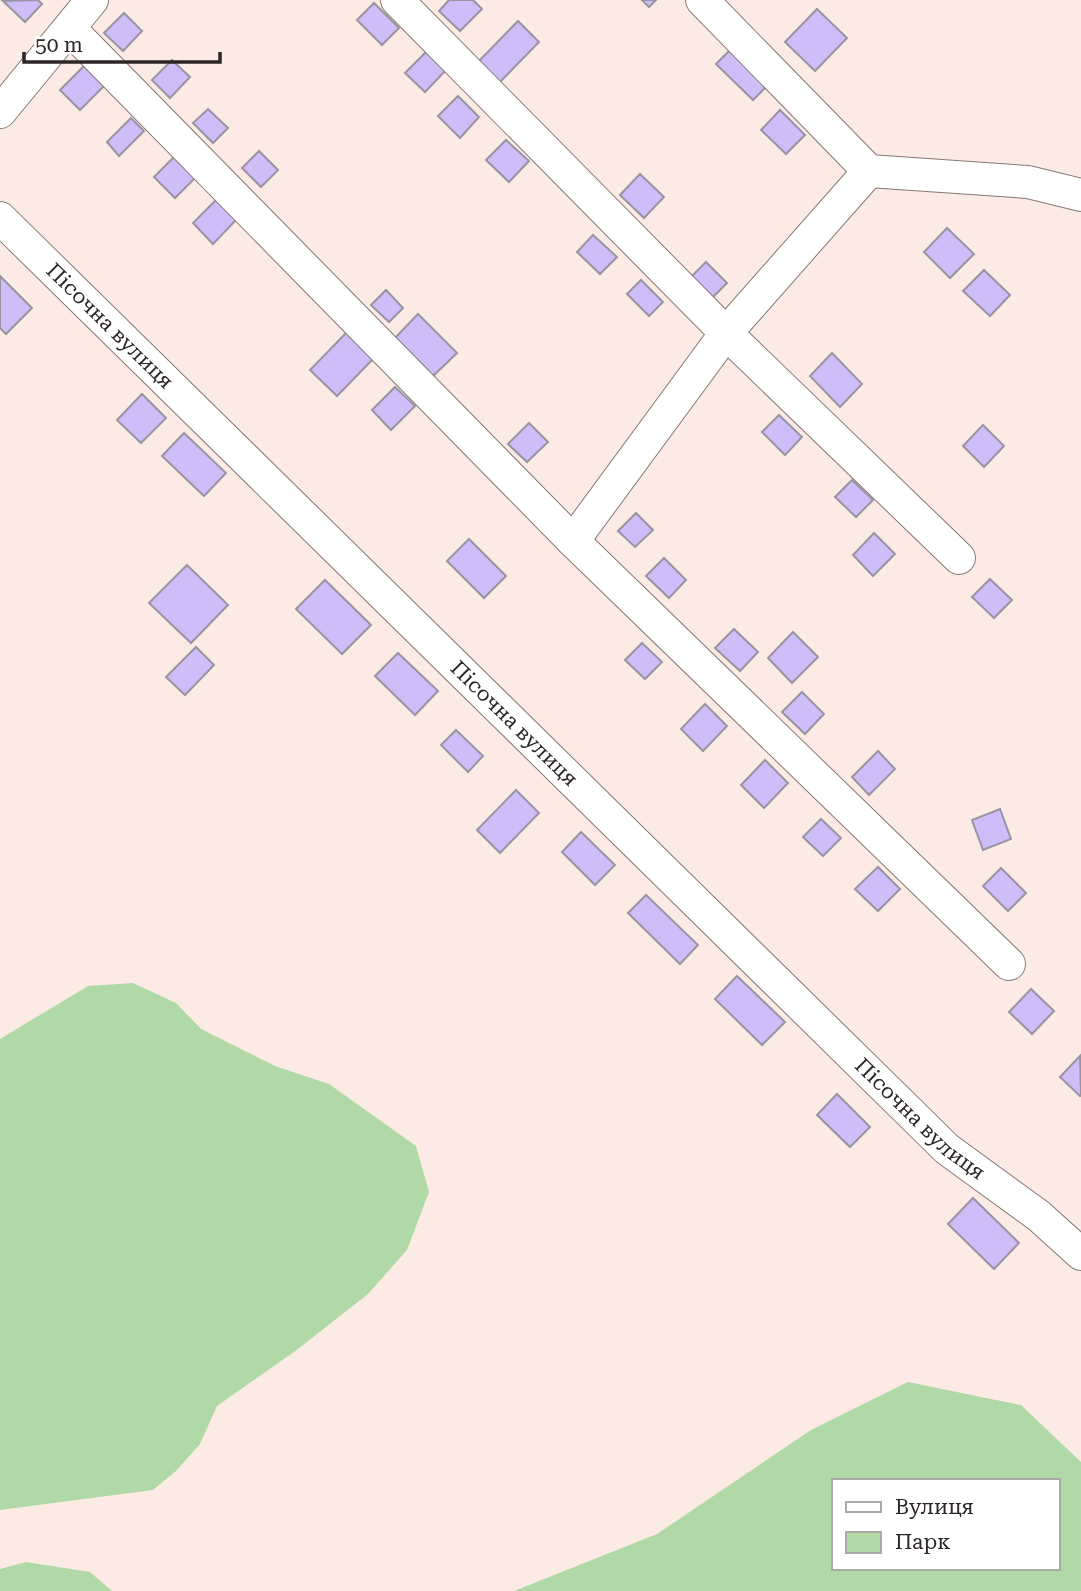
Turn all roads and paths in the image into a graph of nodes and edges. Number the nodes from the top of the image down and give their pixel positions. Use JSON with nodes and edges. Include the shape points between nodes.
{"nodes":[{"id":1,"x":92,"y":0,"type":"edge"},
{"id":2,"x":397,"y":0,"type":"edge"},
{"id":3,"x":702,"y":0,"type":"edge"},
{"id":4,"x":71,"y":30,"type":"junction"},
{"id":5,"x":0,"y":112,"type":"edge"},
{"id":6,"x":869,"y":171,"type":"junction"},
{"id":7,"x":1081,"y":194,"type":"edge"},
{"id":8,"x":0,"y":218,"type":"edge"},
{"id":9,"x":726,"y":333,"type":"junction"},
{"id":10,"x":573,"y":541,"type":"junction"},
{"id":11,"x":959,"y":558,"type":"dead end"},
{"id":12,"x":1009,"y":964,"type":"dead end"},
{"id":13,"x":1081,"y":1254,"type":"edge"}],
"edges":[{"from":1,"to":4,"type":"street"},
{"from":2,"to":9,"type":"street"},
{"from":3,"to":6,"type":"street"},
{"from":4,"to":5,"type":"street"},
{"from":4,"to":10,"type":"street"},
{"from":6,"to":7,"type":"street","via":[[1028,182]]},
{"from":6,"to":9,"type":"street"},
{"from":8,"to":13,"type":"street","name":"Пісочна вулиця","via":[[947,1149],[1039,1216]]},
{"from":9,"to":10,"type":"street"},
{"from":9,"to":11,"type":"street"},
{"from":10,"to":12,"type":"street"}]}
